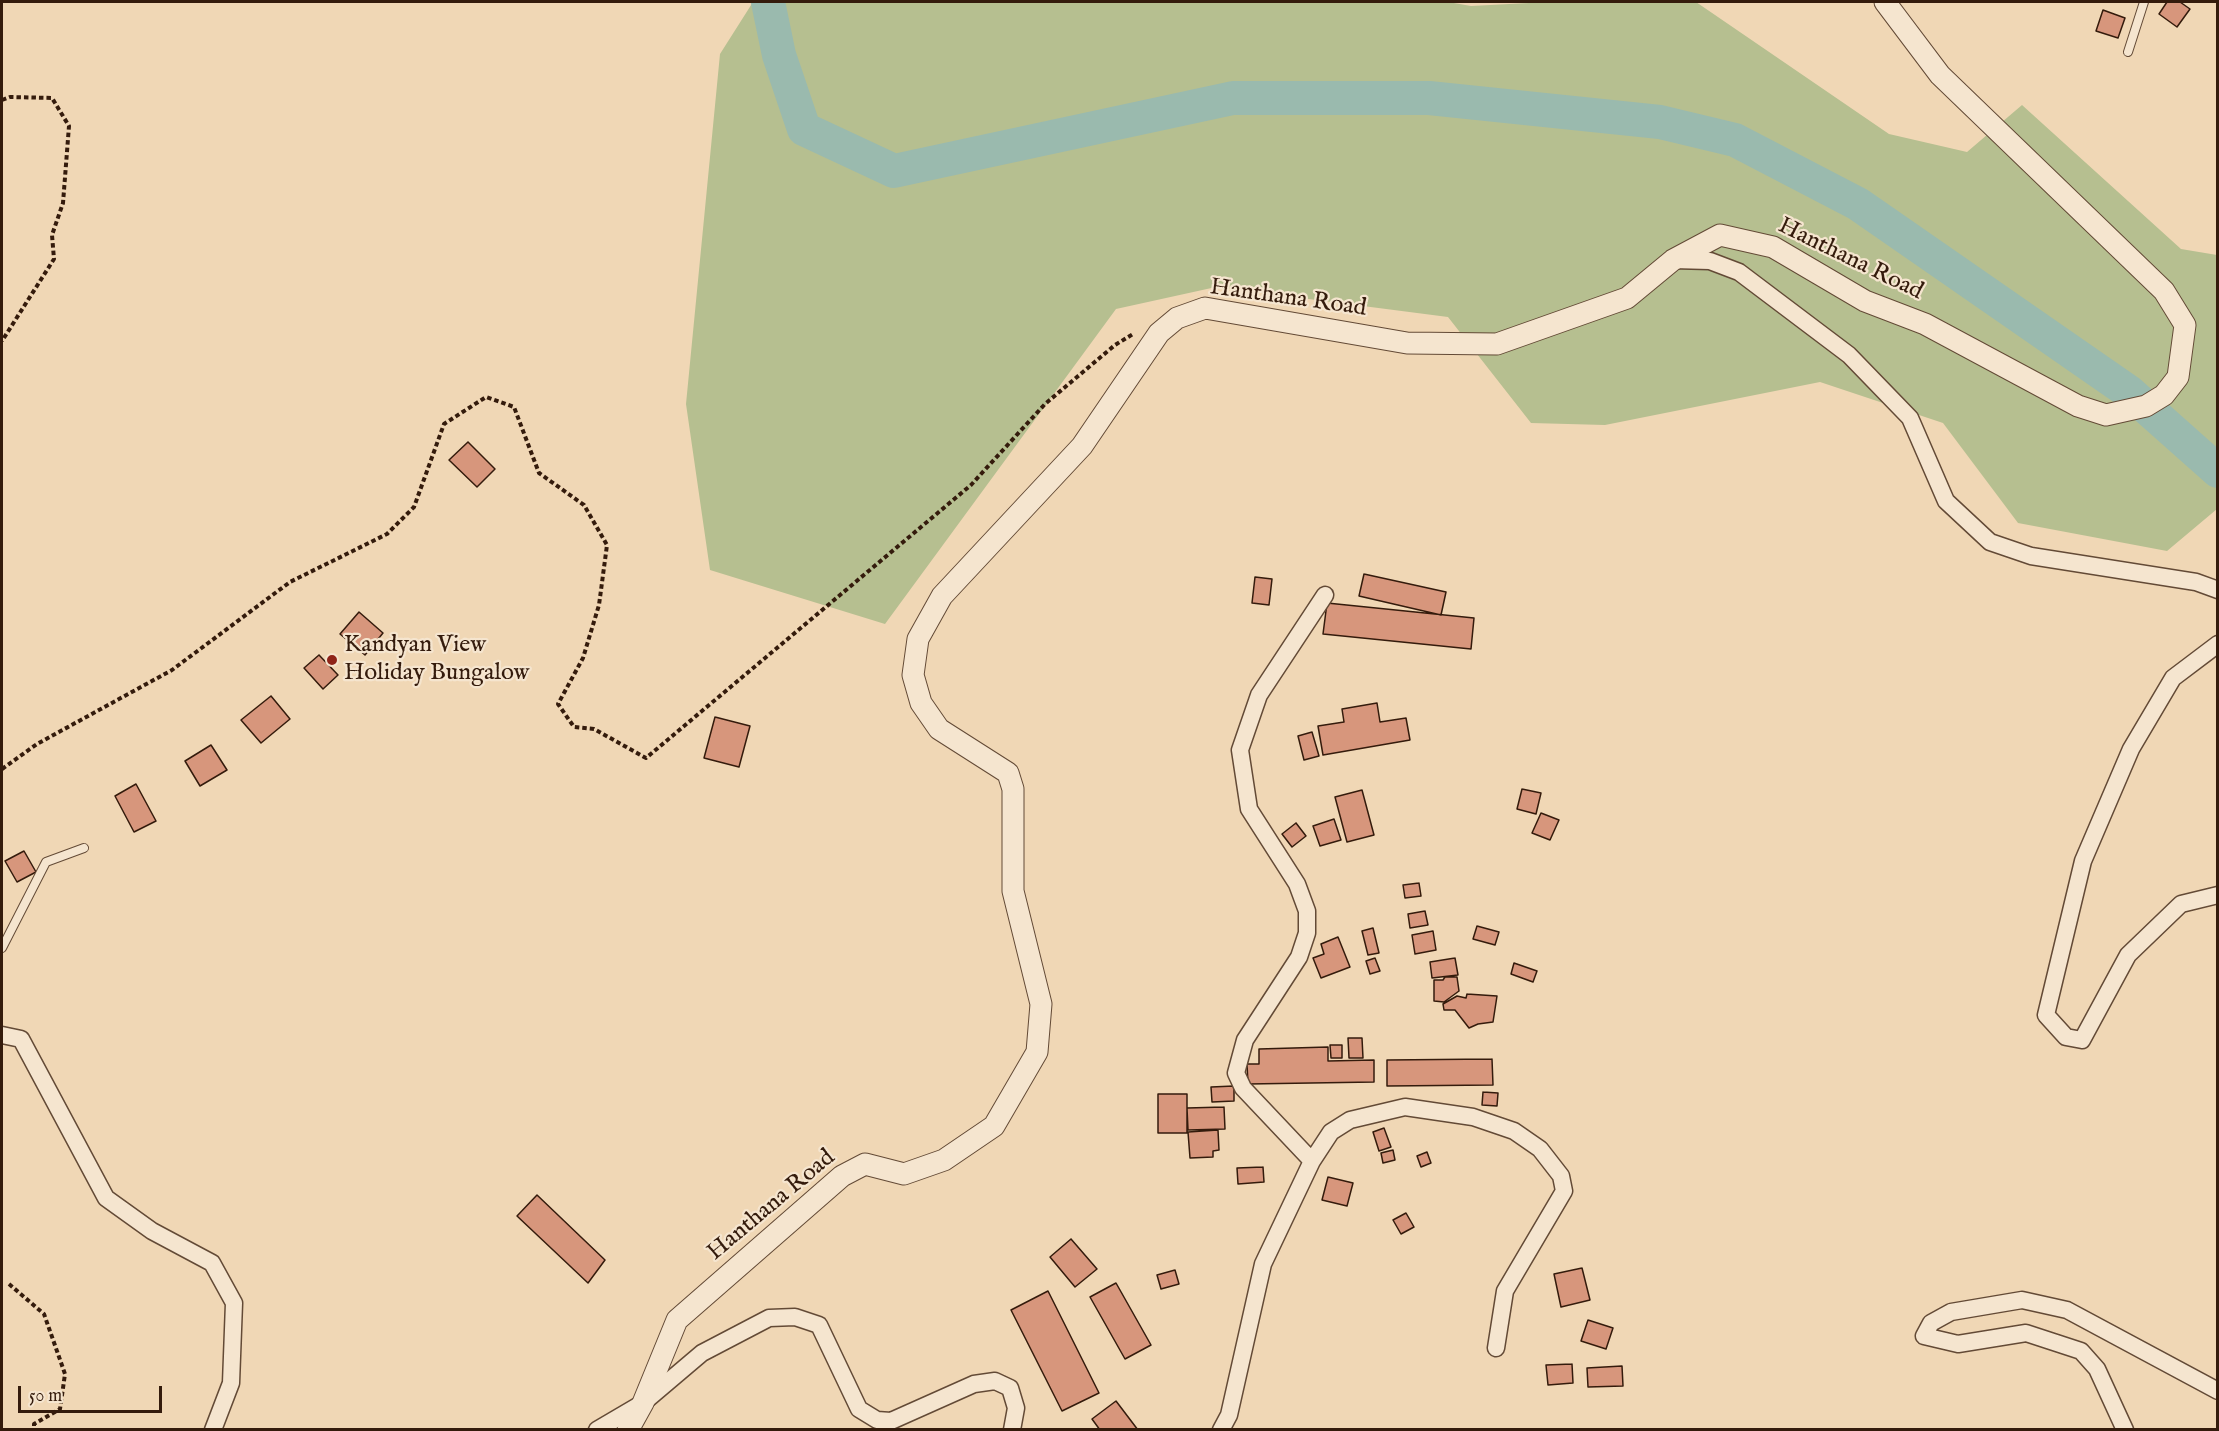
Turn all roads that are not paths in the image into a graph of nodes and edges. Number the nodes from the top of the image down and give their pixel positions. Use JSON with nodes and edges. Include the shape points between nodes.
{"nodes":[{"id":1,"x":1885,"y":2,"type":"edge"},
{"id":2,"x":2144,"y":2,"type":"edge"},
{"id":3,"x":2128,"y":52,"type":"dead end"},
{"id":4,"x":1674,"y":260,"type":"junction"},
{"id":5,"x":2217,"y":590,"type":"edge"},
{"id":6,"x":1325,"y":595,"type":"dead end"},
{"id":7,"x":2217,"y":644,"type":"edge"},
{"id":8,"x":84,"y":848,"type":"dead end"},
{"id":9,"x":2217,"y":895,"type":"edge"},
{"id":10,"x":2,"y":948,"type":"edge"},
{"id":11,"x":2,"y":1035,"type":"edge"},
{"id":12,"x":1312,"y":1161,"type":"junction"},
{"id":13,"x":1496,"y":1348,"type":"dead end"},
{"id":14,"x":2217,"y":1391,"type":"edge"},
{"id":15,"x":644,"y":1403,"type":"junction"},
{"id":16,"x":213,"y":1430,"type":"edge"},
{"id":17,"x":597,"y":1430,"type":"edge"},
{"id":18,"x":628,"y":1430,"type":"edge"},
{"id":19,"x":1012,"y":1430,"type":"edge"},
{"id":20,"x":1221,"y":1430,"type":"edge"},
{"id":21,"x":2125,"y":1430,"type":"edge"}],
"edges":[{"from":1,"to":4,"type":"street","name":"Hanthana Road","via":[[1940,75],[2164,291],[2185,325],[2178,377],[2164,395],[2146,406],[2106,415],[2078,406],[1924,324],[1865,301],[1773,247],[1720,235]]},
{"from":2,"to":3,"type":"lane"},
{"from":4,"to":5,"type":"street","via":[[1710,261],[1739,272],[1849,355],[1910,418],[1946,501],[1990,542],[2031,556],[2196,582]]},
{"from":4,"to":15,"type":"street","name":"Hanthana Road","via":[[1627,298],[1497,344],[1407,344],[1205,308],[1177,318],[1159,333],[1082,446],[942,596],[918,639],[913,675],[921,703],[939,729],[1008,773],[1013,789],[1013,891],[1041,1004],[1036,1052],[994,1126],[944,1160],[904,1174],[865,1164],[843,1176],[677,1320]]},
{"from":6,"to":12,"type":"street","via":[[1259,695],[1240,750],[1249,809],[1296,884],[1307,911],[1307,933],[1299,957],[1245,1040],[1236,1073],[1243,1088]]},
{"from":7,"to":9,"type":"street","via":[[2173,678],[2131,749],[2083,861],[2046,1015],[2066,1037],[2082,1040],[2128,956],[2181,904]]},
{"from":8,"to":10,"type":"lane","via":[[46,862]]},
{"from":11,"to":16,"type":"street","via":[[21,1039],[106,1198],[152,1231],[212,1263],[234,1303],[231,1383]]},
{"from":12,"to":13,"type":"street","via":[[1332,1132],[1350,1120],[1405,1107],[1473,1117],[1514,1131],[1540,1149],[1560,1176],[1564,1191],[1505,1291]]},
{"from":12,"to":20,"type":"street","via":[[1263,1264],[1229,1415]]},
{"from":14,"to":21,"type":"street","via":[[2067,1310],[2022,1300],[1950,1312],[1931,1323],[1924,1336],[1958,1344],[2026,1333],[2081,1351],[2097,1369]]},
{"from":15,"to":17,"type":"street"},
{"from":15,"to":18,"type":"street","name":"Hanthana Road"},
{"from":15,"to":19,"type":"street","via":[[702,1353],[769,1318],[795,1317],[819,1325],[859,1408],[877,1420],[891,1421],[974,1384],[995,1381],[1010,1388],[1016,1408]]}]}
